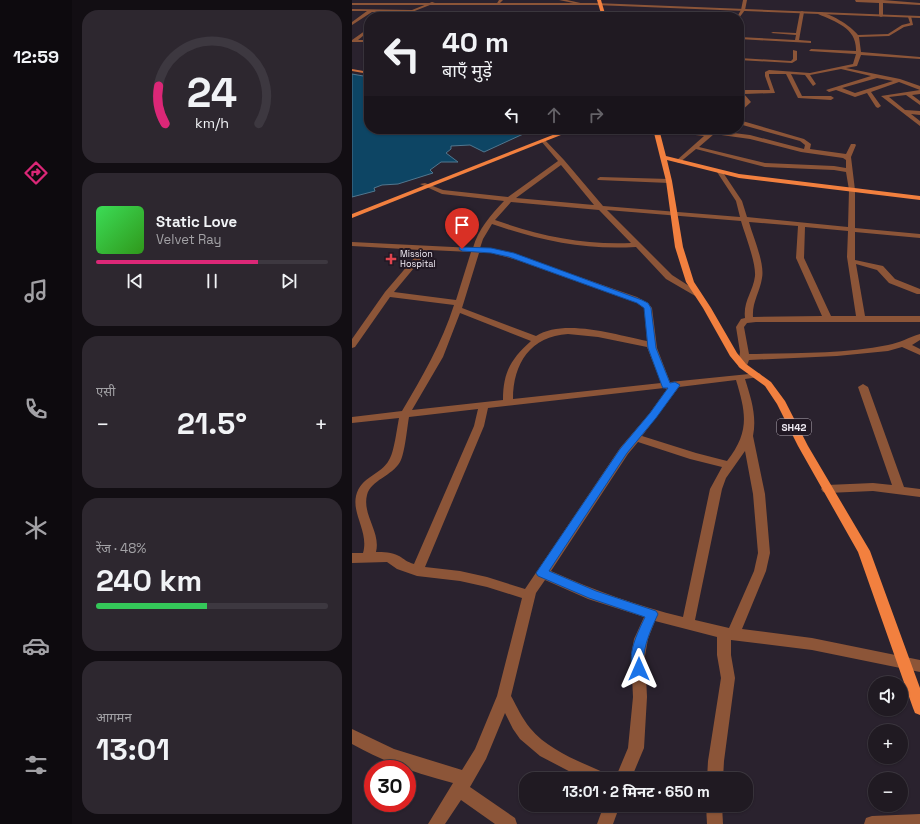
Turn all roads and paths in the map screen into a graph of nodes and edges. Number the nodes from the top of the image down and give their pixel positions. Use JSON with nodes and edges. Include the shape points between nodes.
{"nodes":[{"id":1,"x":561,"y":0,"type":"edge"},
{"id":2,"x":746,"y":0,"type":"edge"},
{"id":3,"x":856,"y":1,"type":"dead end"},
{"id":4,"x":881,"y":1,"type":"edge"},
{"id":5,"x":432,"y":2,"type":"edge"},
{"id":6,"x":499,"y":2,"type":"edge"},
{"id":7,"x":594,"y":2,"type":"edge"},
{"id":8,"x":599,"y":2,"type":"edge"},
{"id":9,"x":352,"y":4,"type":"edge"},
{"id":10,"x":583,"y":4,"type":"junction"},
{"id":11,"x":920,"y":4,"type":"edge"},
{"id":12,"x":352,"y":10,"type":"edge"},
{"id":13,"x":743,"y":10,"type":"junction"},
{"id":14,"x":370,"y":11,"type":"joint"},
{"id":15,"x":393,"y":11,"type":"joint"},
{"id":16,"x":413,"y":11,"type":"joint"},
{"id":17,"x":597,"y":12,"type":"edge"},
{"id":18,"x":602,"y":12,"type":"edge"},
{"id":19,"x":802,"y":12,"type":"junction"},
{"id":20,"x":819,"y":13,"type":"junction"},
{"id":21,"x":364,"y":15,"type":"edge"},
{"id":22,"x":881,"y":16,"type":"junction"},
{"id":23,"x":910,"y":17,"type":"junction"},
{"id":24,"x":920,"y":17,"type":"edge"},
{"id":25,"x":352,"y":24,"type":"edge"},
{"id":26,"x":364,"y":33,"type":"edge"},
{"id":27,"x":773,"y":33,"type":"dead end"},
{"id":28,"x":798,"y":34,"type":"junction"},
{"id":29,"x":857,"y":36,"type":"junction"},
{"id":30,"x":744,"y":38,"type":"edge"},
{"id":31,"x":364,"y":40,"type":"edge"},
{"id":32,"x":797,"y":41,"type":"junction"},
{"id":33,"x":809,"y":42,"type":"dead end"},
{"id":34,"x":811,"y":50,"type":"dead end"},
{"id":35,"x":795,"y":51,"type":"dead end"},
{"id":36,"x":859,"y":53,"type":"junction"},
{"id":37,"x":744,"y":55,"type":"edge"},
{"id":38,"x":795,"y":58,"type":"junction"},
{"id":39,"x":920,"y":58,"type":"edge"},
{"id":40,"x":744,"y":59,"type":"edge"},
{"id":41,"x":841,"y":68,"type":"junction"},
{"id":42,"x":352,"y":70,"type":"edge"},
{"id":43,"x":364,"y":72,"type":"edge"},
{"id":44,"x":788,"y":73,"type":"junction"},
{"id":45,"x":807,"y":74,"type":"junction"},
{"id":46,"x":877,"y":76,"type":"junction"},
{"id":47,"x":900,"y":81,"type":"junction"},
{"id":48,"x":813,"y":84,"type":"dead end"},
{"id":49,"x":837,"y":88,"type":"junction"},
{"id":50,"x":920,"y":88,"type":"edge"},
{"id":51,"x":829,"y":90,"type":"dead end"},
{"id":52,"x":744,"y":91,"type":"edge"},
{"id":53,"x":868,"y":91,"type":"junction"},
{"id":54,"x":920,"y":92,"type":"edge"},
{"id":55,"x":906,"y":93,"type":"junction"},
{"id":56,"x":744,"y":96,"type":"edge"},
{"id":57,"x":802,"y":98,"type":"junction"},
{"id":58,"x":831,"y":98,"type":"dead end"},
{"id":59,"x":816,"y":102,"type":"dead end"},
{"id":60,"x":920,"y":103,"type":"edge"},
{"id":61,"x":744,"y":106,"type":"edge"},
{"id":62,"x":878,"y":106,"type":"dead end"},
{"id":63,"x":920,"y":112,"type":"edge"},
{"id":64,"x":906,"y":113,"type":"junction"},
{"id":65,"x":744,"y":123,"type":"edge"},
{"id":66,"x":920,"y":124,"type":"edge"},
{"id":67,"x":551,"y":134,"type":"edge"},
{"id":68,"x":561,"y":134,"type":"edge"},
{"id":69,"x":657,"y":134,"type":"edge"},
{"id":70,"x":710,"y":134,"type":"edge"},
{"id":71,"x":727,"y":134,"type":"edge"},
{"id":72,"x":544,"y":141,"type":"junction"},
{"id":73,"x":853,"y":145,"type":"dead end"},
{"id":74,"x":694,"y":147,"type":"junction"},
{"id":75,"x":807,"y":151,"type":"junction"},
{"id":76,"x":663,"y":157,"type":"junction"},
{"id":77,"x":848,"y":158,"type":"junction"},
{"id":78,"x":562,"y":161,"type":"junction"},
{"id":79,"x":679,"y":161,"type":"junction"},
{"id":80,"x":849,"y":171,"type":"junction"},
{"id":81,"x":720,"y":172,"type":"junction"},
{"id":82,"x":600,"y":179,"type":"dead end"},
{"id":83,"x":669,"y":180,"type":"junction"},
{"id":84,"x":425,"y":185,"type":"junction"},
{"id":85,"x":852,"y":190,"type":"junction"},
{"id":86,"x":920,"y":198,"type":"edge"},
{"id":87,"x":510,"y":199,"type":"junction"},
{"id":88,"x":600,"y":207,"type":"junction"},
{"id":89,"x":352,"y":212,"type":"edge"},
{"id":90,"x":673,"y":214,"type":"junction"},
{"id":91,"x":352,"y":216,"type":"edge"},
{"id":92,"x":743,"y":219,"type":"junction"},
{"id":93,"x":490,"y":221,"type":"junction"},
{"id":94,"x":802,"y":224,"type":"junction"},
{"id":95,"x":850,"y":229,"type":"junction"},
{"id":96,"x":920,"y":236,"type":"edge"},
{"id":97,"x":352,"y":244,"type":"edge"},
{"id":98,"x":638,"y":245,"type":"junction"},
{"id":99,"x":427,"y":248,"type":"junction"},
{"id":100,"x":476,"y":249,"type":"junction"},
{"id":101,"x":852,"y":262,"type":"junction"},
{"id":102,"x":920,"y":292,"type":"edge"},
{"id":103,"x":388,"y":294,"type":"junction"},
{"id":104,"x":697,"y":295,"type":"junction"},
{"id":105,"x":458,"y":306,"type":"junction"},
{"id":106,"x":827,"y":318,"type":"junction"},
{"id":107,"x":861,"y":318,"type":"junction"},
{"id":108,"x":749,"y":319,"type":"junction"},
{"id":109,"x":920,"y":319,"type":"edge"},
{"id":110,"x":355,"y":335,"type":"edge"},
{"id":111,"x":920,"y":337,"type":"edge"},
{"id":112,"x":538,"y":340,"type":"junction"},
{"id":113,"x":905,"y":344,"type":"junction"},
{"id":114,"x":352,"y":345,"type":"edge"},
{"id":115,"x":652,"y":346,"type":"junction"},
{"id":116,"x":920,"y":352,"type":"edge"},
{"id":117,"x":743,"y":367,"type":"junction"},
{"id":118,"x":671,"y":385,"type":"junction"},
{"id":119,"x":862,"y":387,"type":"dead end"},
{"id":120,"x":508,"y":403,"type":"junction"},
{"id":121,"x":484,"y":406,"type":"junction"},
{"id":122,"x":405,"y":414,"type":"junction"},
{"id":123,"x":357,"y":420,"type":"edge"},
{"id":124,"x":352,"y":429,"type":"edge"},
{"id":125,"x":635,"y":437,"type":"junction"},
{"id":126,"x":748,"y":437,"type":"junction"},
{"id":127,"x":730,"y":465,"type":"junction"},
{"id":128,"x":827,"y":489,"type":"junction"},
{"id":129,"x":899,"y":490,"type":"junction"},
{"id":130,"x":920,"y":493,"type":"edge"},
{"id":131,"x":368,"y":557,"type":"junction"},
{"id":132,"x":352,"y":558,"type":"edge"},
{"id":133,"x":417,"y":571,"type":"junction"},
{"id":134,"x":542,"y":573,"type":"junction"},
{"id":135,"x":529,"y":595,"type":"junction"},
{"id":136,"x":652,"y":614,"type":"junction"},
{"id":137,"x":688,"y":624,"type":"junction"},
{"id":138,"x":728,"y":634,"type":"junction"},
{"id":139,"x":903,"y":662,"type":"junction"},
{"id":140,"x":920,"y":666,"type":"edge"},
{"id":141,"x":504,"y":696,"type":"junction"},
{"id":142,"x":920,"y":708,"type":"edge"},
{"id":143,"x":352,"y":736,"type":"edge"},
{"id":144,"x":586,"y":772,"type":"edge"},
{"id":145,"x":626,"y":772,"type":"edge"},
{"id":146,"x":715,"y":772,"type":"edge"},
{"id":147,"x":463,"y":783,"type":"junction"},
{"id":148,"x":609,"y":812,"type":"edge"},
{"id":149,"x":714,"y":812,"type":"edge"},
{"id":150,"x":920,"y":822,"type":"edge"},
{"id":151,"x":436,"y":824,"type":"edge"},
{"id":152,"x":509,"y":824,"type":"edge"},
{"id":153,"x":605,"y":824,"type":"edge"},
{"id":154,"x":715,"y":824,"type":"edge"},
{"id":155,"x":872,"y":824,"type":"edge"}],
"edges":[{"from":1,"to":10,"type":"street"},
{"from":2,"to":13,"type":"street"},
{"from":3,"to":4,"type":"street"},
{"from":4,"to":11,"type":"street"},
{"from":4,"to":22,"type":"street"},
{"from":5,"to":6,"type":"street"},
{"from":5,"to":9,"type":"street"},
{"from":5,"to":16,"type":"street"},
{"from":6,"to":10,"type":"street"},
{"from":7,"to":8,"type":"street"},
{"from":7,"to":10,"type":"street"},
{"from":7,"to":17,"type":"main road"},
{"from":8,"to":13,"type":"street"},
{"from":8,"to":18,"type":"main road"},
{"from":12,"to":14,"type":"street"},
{"from":13,"to":19,"type":"street"},
{"from":14,"to":15,"type":"street"},
{"from":15,"to":16,"type":"street"},
{"from":19,"to":20,"type":"street"},
{"from":19,"to":28,"type":"street"},
{"from":20,"to":22,"type":"street"},
{"from":20,"to":29,"type":"street","via":[[852,30]]},
{"from":21,"to":25,"type":"street"},
{"from":22,"to":23,"type":"street"},
{"from":23,"to":24,"type":"street"},
{"from":23,"to":29,"type":"street","via":[[912,24],[904,26],[892,35]]},
{"from":26,"to":31,"type":"street","via":[[353,41]]},
{"from":27,"to":28,"type":"street"},
{"from":28,"to":32,"type":"street"},
{"from":29,"to":36,"type":"street"},
{"from":30,"to":32,"type":"street"},
{"from":32,"to":33,"type":"street"},
{"from":34,"to":36,"type":"street"},
{"from":35,"to":38,"type":"street"},
{"from":36,"to":39,"type":"street"},
{"from":36,"to":41,"type":"street","via":[[854,65]]},
{"from":37,"to":38,"type":"street"},
{"from":38,"to":40,"type":"street","via":[[789,62]]},
{"from":41,"to":45,"type":"street"},
{"from":41,"to":46,"type":"street"},
{"from":42,"to":43,"type":"main road"},
{"from":44,"to":45,"type":"street"},
{"from":44,"to":52,"type":"street","via":[[768,73],[773,92]]},
{"from":44,"to":57,"type":"street","via":[[798,95]]},
{"from":45,"to":48,"type":"street"},
{"from":46,"to":47,"type":"street"},
{"from":46,"to":49,"type":"street"},
{"from":47,"to":50,"type":"street"},
{"from":47,"to":53,"type":"street"},
{"from":49,"to":51,"type":"street"},
{"from":49,"to":53,"type":"street","via":[[853,95]]},
{"from":53,"to":62,"type":"street"},
{"from":54,"to":55,"type":"street"},
{"from":55,"to":60,"type":"street"},
{"from":55,"to":64,"type":"street","via":[[884,96]]},
{"from":56,"to":61,"type":"street","via":[[748,102]]},
{"from":57,"to":58,"type":"street"},
{"from":57,"to":59,"type":"street","via":[[804,101]]},
{"from":63,"to":64,"type":"street"},
{"from":64,"to":66,"type":"street"},
{"from":65,"to":75,"type":"street","via":[[802,140],[808,144]]},
{"from":67,"to":84,"type":"main road"},
{"from":68,"to":72,"type":"main road"},
{"from":69,"to":76,"type":"main road"},
{"from":70,"to":74,"type":"street"},
{"from":71,"to":75,"type":"street"},
{"from":72,"to":78,"type":"street"},
{"from":72,"to":84,"type":"main road"},
{"from":73,"to":77,"type":"street"},
{"from":74,"to":79,"type":"street"},
{"from":74,"to":80,"type":"street","via":[[765,164]]},
{"from":75,"to":77,"type":"street"},
{"from":76,"to":79,"type":"main road"},
{"from":76,"to":83,"type":"main road","number":"SH42"},
{"from":77,"to":80,"type":"street"},
{"from":78,"to":87,"type":"street"},
{"from":78,"to":88,"type":"street"},
{"from":79,"to":81,"type":"main road"},
{"from":80,"to":85,"type":"street"},
{"from":81,"to":85,"type":"main road","via":[[771,181]]},
{"from":81,"to":92,"type":"street","via":[[739,201]]},
{"from":82,"to":83,"type":"street"},
{"from":83,"to":90,"type":"main road","number":"SH42"},
{"from":84,"to":87,"type":"street","via":[[442,192]]},
{"from":84,"to":89,"type":"main road"},
{"from":84,"to":91,"type":"main road"},
{"from":85,"to":86,"type":"main road"},
{"from":85,"to":95,"type":"street"},
{"from":87,"to":88,"type":"street"},
{"from":87,"to":93,"type":"street"},
{"from":88,"to":90,"type":"street"},
{"from":88,"to":98,"type":"street"},
{"from":90,"to":92,"type":"street"},
{"from":90,"to":104,"type":"main road","number":"SH42","via":[[686,273]]},
{"from":92,"to":94,"type":"street"},
{"from":92,"to":108,"type":"street","via":[[759,270],[757,286],[748,305]]},
{"from":93,"to":98,"type":"street","via":[[541,238],[566,243],[605,247]]},
{"from":93,"to":100,"type":"street"},
{"from":94,"to":95,"type":"street"},
{"from":94,"to":106,"type":"street","via":[[800,258]]},
{"from":95,"to":96,"type":"street"},
{"from":95,"to":101,"type":"street"},
{"from":97,"to":99,"type":"street"},
{"from":98,"to":104,"type":"street","via":[[669,277]]},
{"from":99,"to":100,"type":"street"},
{"from":99,"to":103,"type":"street"},
{"from":100,"to":105,"type":"street"},
{"from":100,"to":115,"type":"street","via":[[511,255],[639,301],[648,308]]},
{"from":101,"to":102,"type":"street","via":[[880,268],[892,281]]},
{"from":101,"to":107,"type":"street"},
{"from":103,"to":105,"type":"street"},
{"from":103,"to":110,"type":"street"},
{"from":104,"to":117,"type":"main road","number":"SH42"},
{"from":105,"to":112,"type":"street"},
{"from":105,"to":122,"type":"street","via":[[438,357]]},
{"from":106,"to":107,"type":"street"},
{"from":106,"to":108,"type":"street"},
{"from":107,"to":109,"type":"street"},
{"from":108,"to":117,"type":"street","via":[[740,327]]},
{"from":110,"to":114,"type":"street"},
{"from":111,"to":113,"type":"street"},
{"from":112,"to":115,"type":"street","via":[[549,334],[574,332]]},
{"from":112,"to":120,"type":"street","via":[[512,367],[508,382]]},
{"from":113,"to":116,"type":"street"},
{"from":113,"to":117,"type":"street"},
{"from":115,"to":118,"type":"street"},
{"from":117,"to":118,"type":"street"},
{"from":117,"to":126,"type":"street","via":[[750,412]]},
{"from":117,"to":128,"type":"main road","number":"SH42","via":[[768,384],[782,403]]},
{"from":118,"to":120,"type":"street"},
{"from":118,"to":125,"type":"street"},
{"from":119,"to":129,"type":"street"},
{"from":120,"to":121,"type":"street"},
{"from":121,"to":122,"type":"street"},
{"from":121,"to":133,"type":"street"},
{"from":122,"to":123,"type":"street"},
{"from":122,"to":131,"type":"street","via":[[395,461],[367,486],[361,496],[371,540]]},
{"from":123,"to":124,"type":"street"},
{"from":125,"to":127,"type":"street"},
{"from":125,"to":134,"type":"street"},
{"from":126,"to":127,"type":"street"},
{"from":126,"to":138,"type":"street","via":[[759,494],[764,554],[760,571]]},
{"from":127,"to":137,"type":"street","via":[[716,489]]},
{"from":128,"to":129,"type":"street","via":[[873,487]]},
{"from":128,"to":139,"type":"main road","number":"SH42","via":[[864,551]]},
{"from":129,"to":130,"type":"street"},
{"from":131,"to":132,"type":"street"},
{"from":131,"to":133,"type":"street","via":[[387,557]]},
{"from":133,"to":135,"type":"street","via":[[460,576]]},
{"from":134,"to":135,"type":"street"},
{"from":134,"to":136,"type":"street","via":[[593,595]]},
{"from":135,"to":141,"type":"street"},
{"from":136,"to":137,"type":"street"},
{"from":136,"to":145,"type":"street","via":[[641,640],[638,656],[640,697],[636,748]]},
{"from":137,"to":138,"type":"street"},
{"from":138,"to":139,"type":"street","via":[[812,644]]},
{"from":138,"to":146,"type":"street","via":[[724,655],[728,678]]},
{"from":139,"to":140,"type":"street"},
{"from":139,"to":142,"type":"main road","number":"SH42"},
{"from":141,"to":144,"type":"street","via":[[519,725],[539,747]]},
{"from":141,"to":147,"type":"street","via":[[481,754]]},
{"from":143,"to":147,"type":"street","via":[[412,764]]},
{"from":147,"to":151,"type":"street"},
{"from":147,"to":152,"type":"street","via":[[489,811]]},
{"from":148,"to":153,"type":"street"},
{"from":149,"to":154,"type":"street"},
{"from":150,"to":155,"type":"street"}]}
